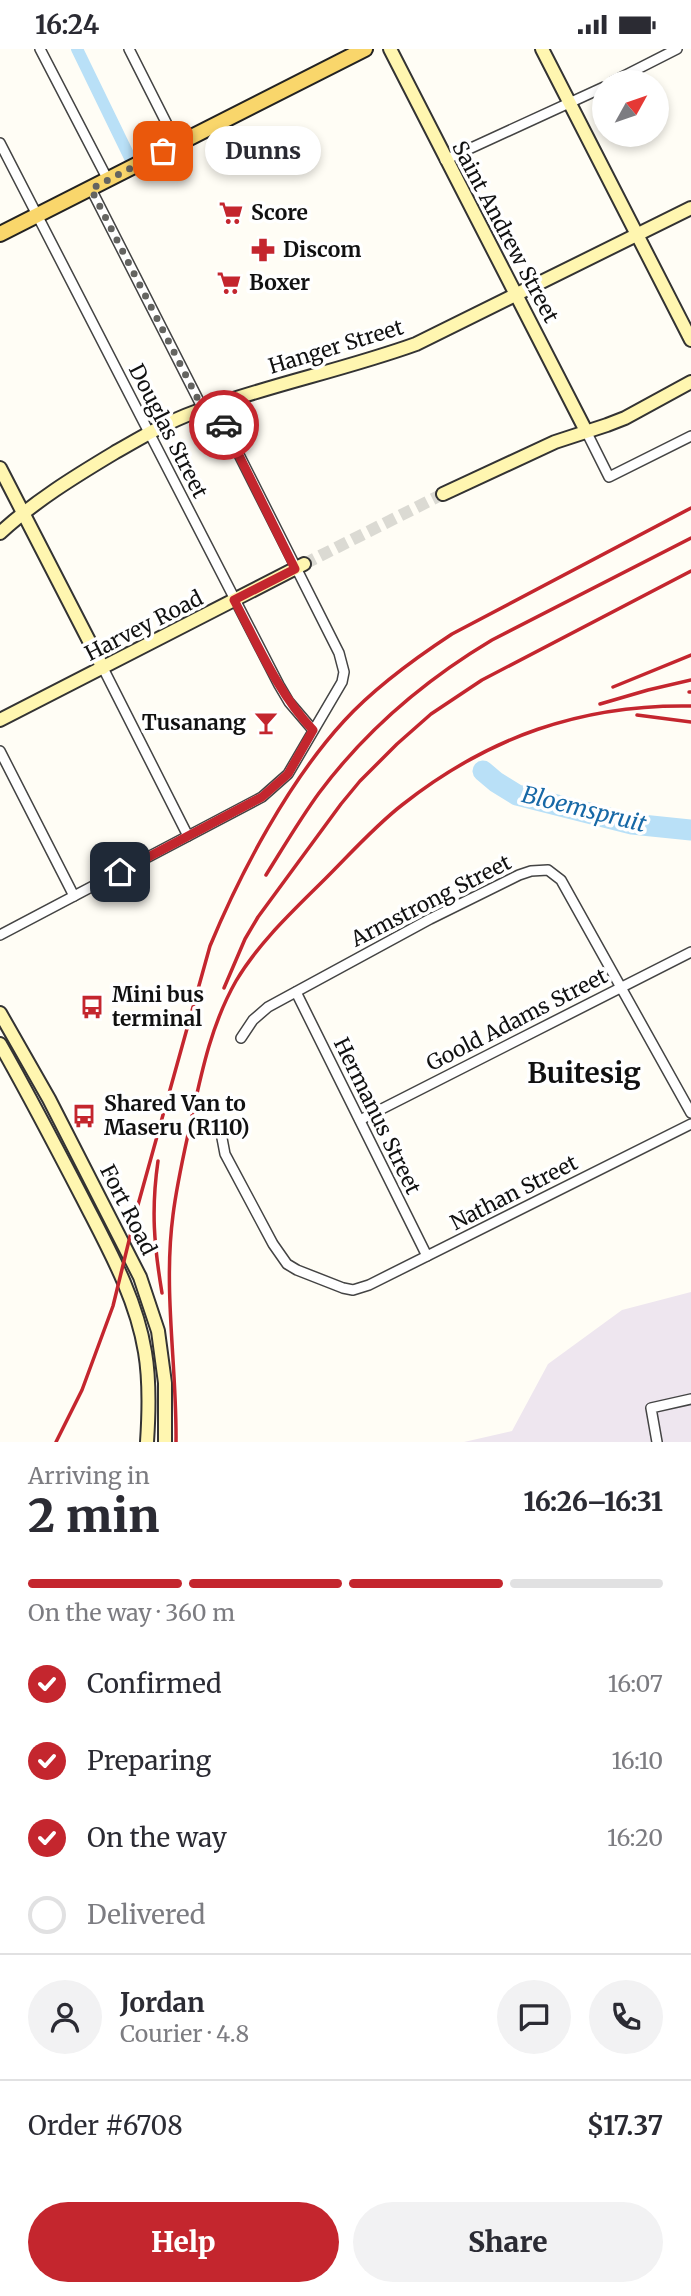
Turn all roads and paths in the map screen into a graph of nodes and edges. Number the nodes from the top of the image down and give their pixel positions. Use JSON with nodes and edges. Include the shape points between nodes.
{"nodes":[{"id":1,"x":40,"y":49,"type":"edge"},
{"id":2,"x":129,"y":49,"type":"edge"},
{"id":3,"x":365,"y":49,"type":"edge"},
{"id":4,"x":390,"y":49,"type":"edge"},
{"id":5,"x":542,"y":49,"type":"edge"},
{"id":6,"x":677,"y":49,"type":"edge"},
{"id":7,"x":636,"y":70,"type":"edge"},
{"id":8,"x":592,"y":93,"type":"edge"},
{"id":9,"x":571,"y":103,"type":"junction"},
{"id":10,"x":0,"y":143,"type":"edge"},
{"id":11,"x":177,"y":144,"type":"junction"},
{"id":12,"x":445,"y":160,"type":"junction"},
{"id":13,"x":108,"y":180,"type":"junction"},
{"id":14,"x":91,"y":189,"type":"junction"},
{"id":15,"x":691,"y":208,"type":"edge"},
{"id":16,"x":37,"y":215,"type":"junction"},
{"id":17,"x":0,"y":234,"type":"edge"},
{"id":18,"x":638,"y":235,"type":"junction"},
{"id":19,"x":516,"y":295,"type":"junction"},
{"id":20,"x":691,"y":340,"type":"edge"},
{"id":21,"x":691,"y":382,"type":"edge"},
{"id":22,"x":209,"y":407,"type":"junction"},
{"id":23,"x":149,"y":432,"type":"junction"},
{"id":24,"x":586,"y":432,"type":"junction"},
{"id":25,"x":691,"y":436,"type":"edge"},
{"id":26,"x":0,"y":468,"type":"edge"},
{"id":27,"x":443,"y":494,"type":"tunnel mouth"},
{"id":28,"x":22,"y":513,"type":"junction"},
{"id":29,"x":0,"y":533,"type":"edge"},
{"id":30,"x":300,"y":566,"type":"junction"},
{"id":31,"x":234,"y":600,"type":"junction"},
{"id":32,"x":103,"y":668,"type":"junction"},
{"id":33,"x":0,"y":720,"type":"edge"},
{"id":34,"x":313,"y":730,"type":"junction"},
{"id":35,"x":0,"y":751,"type":"edge"},
{"id":36,"x":188,"y":836,"type":"junction"},
{"id":37,"x":74,"y":896,"type":"junction"},
{"id":38,"x":0,"y":935,"type":"edge"},
{"id":39,"x":691,"y":952,"type":"edge"},
{"id":40,"x":621,"y":987,"type":"junction"},
{"id":41,"x":296,"y":992,"type":"junction"},
{"id":42,"x":0,"y":1013,"type":"edge"},
{"id":43,"x":241,"y":1038,"type":"dead end"},
{"id":44,"x":0,"y":1044,"type":"edge"},
{"id":45,"x":691,"y":1112,"type":"edge"},
{"id":46,"x":360,"y":1119,"type":"junction"},
{"id":47,"x":691,"y":1124,"type":"edge"},
{"id":48,"x":221,"y":1133,"type":"dead end"},
{"id":49,"x":427,"y":1256,"type":"junction"},
{"id":50,"x":691,"y":1399,"type":"edge"},
{"id":51,"x":147,"y":1442,"type":"edge"},
{"id":52,"x":165,"y":1442,"type":"edge"},
{"id":53,"x":657,"y":1442,"type":"edge"}],
"edges":[{"from":1,"to":13,"type":"street"},
{"from":2,"to":11,"type":"street"},
{"from":3,"to":11,"type":"main road"},
{"from":4,"to":12,"type":"main road","name":"Saint Andrew Street"},
{"from":5,"to":9,"type":"main road"},
{"from":6,"to":7,"type":"street"},
{"from":8,"to":9,"type":"street"},
{"from":9,"to":12,"type":"street"},
{"from":9,"to":18,"type":"main road"},
{"from":10,"to":16,"type":"street","name":"Douglas Street"},
{"from":11,"to":13,"type":"main road"},
{"from":12,"to":19,"type":"main road","name":"Saint Andrew Street"},
{"from":13,"to":14,"type":"main road"},
{"from":14,"to":16,"type":"main road"},
{"from":14,"to":22,"type":"street"},
{"from":15,"to":18,"type":"main road","name":"Hanger Street"},
{"from":16,"to":17,"type":"main road"},
{"from":16,"to":23,"type":"street","name":"Douglas Street"},
{"from":18,"to":19,"type":"main road","name":"Hanger Street"},
{"from":18,"to":20,"type":"main road"},
{"from":19,"to":22,"type":"main road","name":"Hanger Street","via":[[416,344]]},
{"from":19,"to":24,"type":"main road","name":"Saint Andrew Street"},
{"from":21,"to":24,"type":"main road","via":[[625,418]]},
{"from":22,"to":23,"type":"main road","name":"Hanger Street"},
{"from":22,"to":30,"type":"street"},
{"from":23,"to":28,"type":"main road","name":"Hanger Street"},
{"from":23,"to":31,"type":"street","name":"Douglas Street"},
{"from":24,"to":25,"type":"street","via":[[609,477]]},
{"from":24,"to":27,"type":"main road"},
{"from":26,"to":28,"type":"main road"},
{"from":28,"to":29,"type":"main road","name":"Hanger Street"},
{"from":28,"to":32,"type":"main road"},
{"from":30,"to":31,"type":"main road","name":"Harvey Road"},
{"from":30,"to":34,"type":"street","via":[[344,672]]},
{"from":31,"to":32,"type":"main road","name":"Harvey Road"},
{"from":31,"to":34,"type":"street","name":"Douglas Street","via":[[289,702]]},
{"from":32,"to":33,"type":"main road","name":"Harvey Road"},
{"from":32,"to":36,"type":"street"},
{"from":34,"to":36,"type":"street","via":[[288,774],[275,786]]},
{"from":35,"to":37,"type":"street"},
{"from":36,"to":37,"type":"street"},
{"from":37,"to":38,"type":"street"},
{"from":39,"to":40,"type":"street","name":"Goold Adams Street"},
{"from":40,"to":41,"type":"street","name":"Armstrong Street","via":[[561,880],[541,869],[519,875],[430,919]]},
{"from":40,"to":45,"type":"street","name":"Armstrong Street"},
{"from":40,"to":46,"type":"street","name":"Goold Adams Street"},
{"from":41,"to":43,"type":"street","name":"Armstrong Street","via":[[261,1013]]},
{"from":41,"to":46,"type":"street","name":"Hermanus Street"},
{"from":42,"to":52,"type":"main road","name":"Fort Road","via":[[140,1277],[158,1331],[165,1383]]},
{"from":44,"to":51,"type":"main road","name":"Fort Road","via":[[105,1242],[136,1315],[148,1381]]},
{"from":46,"to":49,"type":"street","name":"Hermanus Street"},
{"from":47,"to":49,"type":"street","name":"Nathan Street"},
{"from":48,"to":49,"type":"street","name":"Nathan Street","via":[[225,1154],[280,1256],[297,1270],[353,1290]]},
{"from":50,"to":53,"type":"street","via":[[651,1408]]}]}
